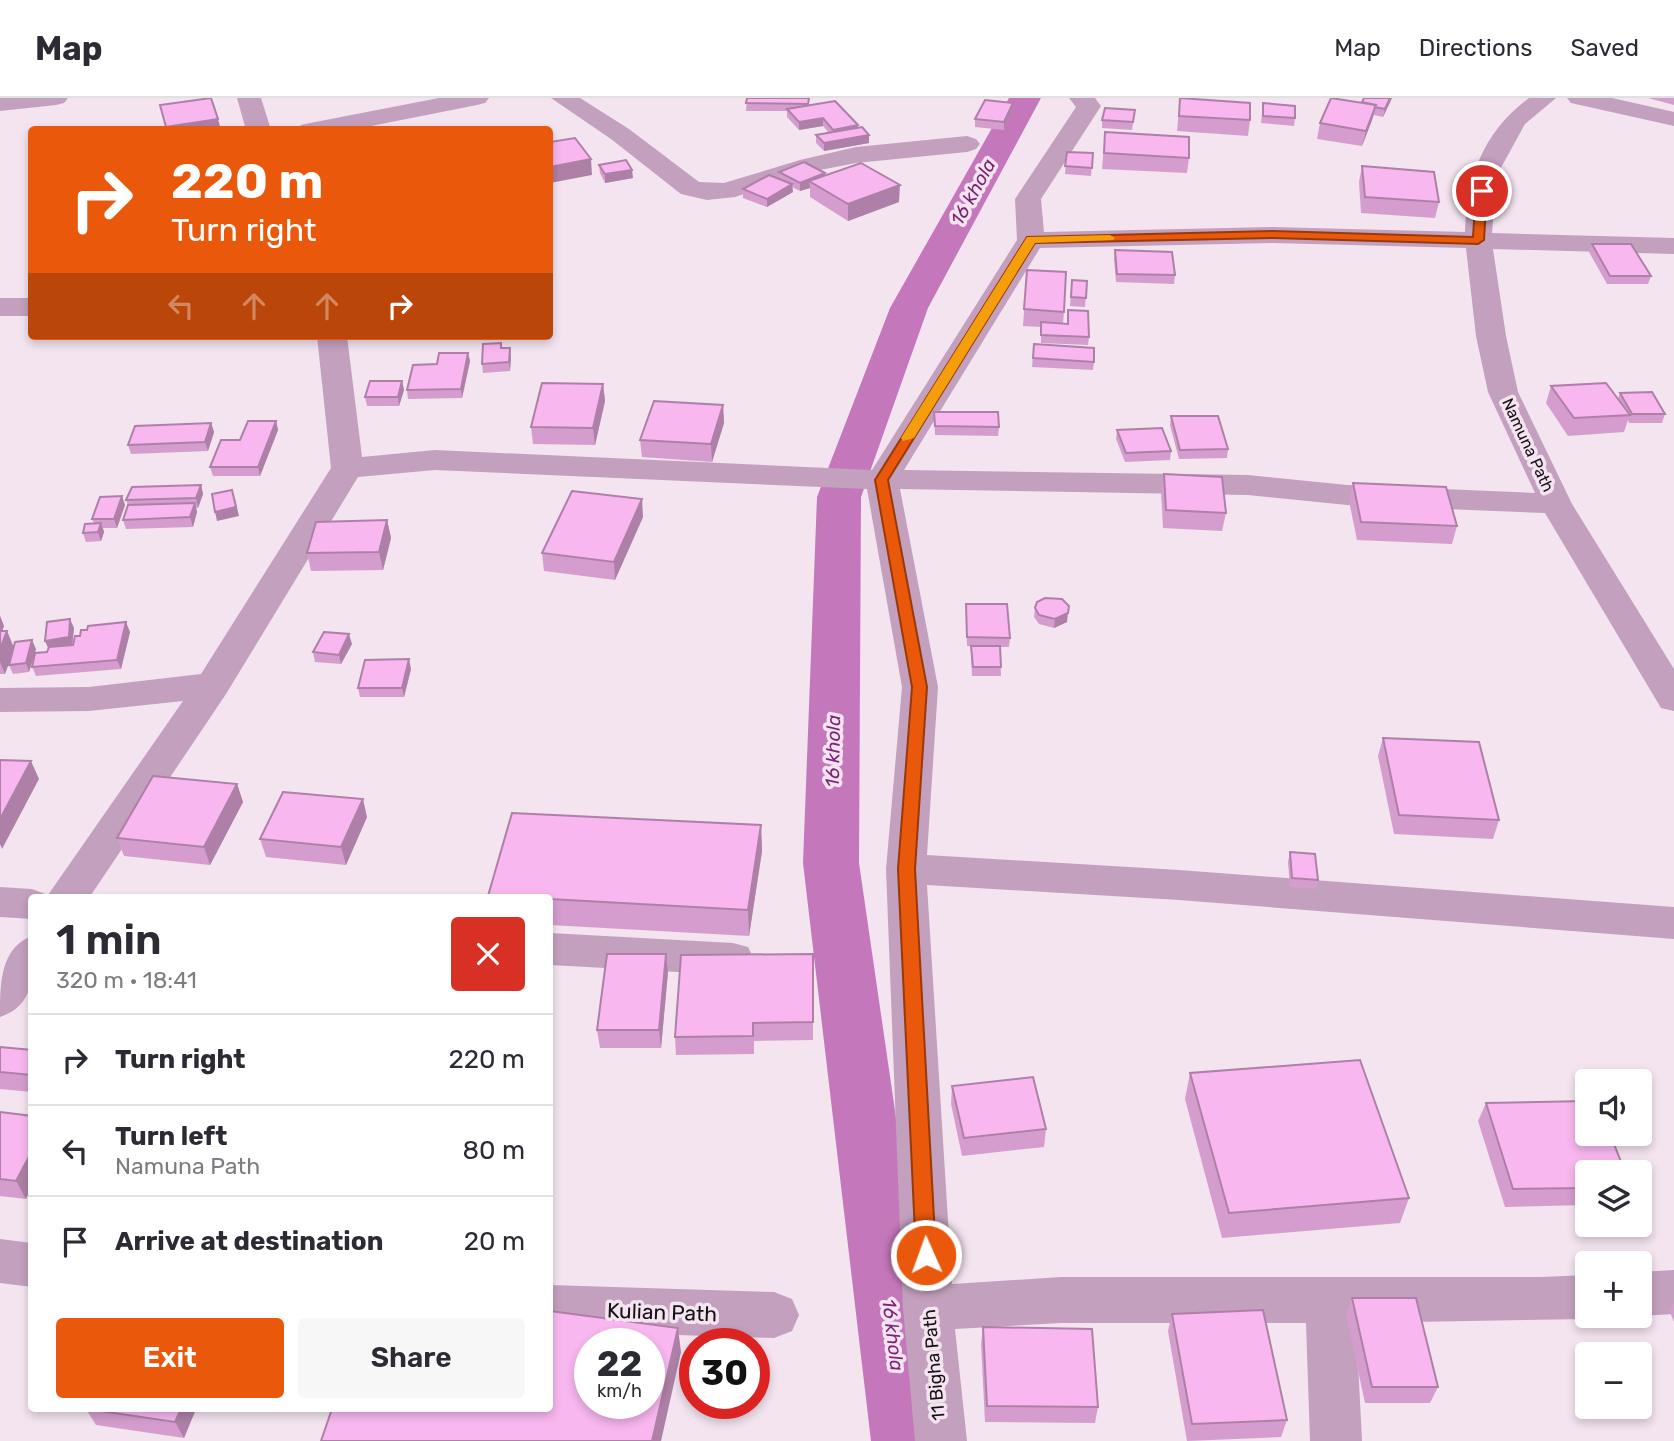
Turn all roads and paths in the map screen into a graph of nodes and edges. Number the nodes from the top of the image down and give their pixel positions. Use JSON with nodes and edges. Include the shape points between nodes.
{"nodes":[{"id":1,"x":56,"y":98,"type":"edge"},
{"id":2,"x":249,"y":98,"type":"edge"},
{"id":3,"x":477,"y":98,"type":"edge"},
{"id":4,"x":563,"y":98,"type":"edge"},
{"id":5,"x":1081,"y":98,"type":"edge"},
{"id":6,"x":1544,"y":98,"type":"edge"},
{"id":7,"x":1578,"y":98,"type":"edge"},
{"id":8,"x":0,"y":104,"type":"edge"},
{"id":9,"x":1674,"y":119,"type":"edge"},
{"id":10,"x":258,"y":126,"type":"edge"},
{"id":11,"x":331,"y":126,"type":"edge"},
{"id":12,"x":967,"y":144,"type":"dead end"},
{"id":13,"x":1031,"y":240,"type":"junction"},
{"id":14,"x":1478,"y":240,"type":"junction"},
{"id":15,"x":1674,"y":246,"type":"edge"},
{"id":16,"x":28,"y":306,"type":"edge"},
{"id":17,"x":0,"y":307,"type":"edge"},
{"id":18,"x":333,"y":340,"type":"edge"},
{"id":19,"x":346,"y":468,"type":"junction"},
{"id":20,"x":864,"y":480,"type":"junction"},
{"id":21,"x":1556,"y":504,"type":"junction"},
{"id":22,"x":213,"y":685,"type":"junction"},
{"id":23,"x":1674,"y":699,"type":"edge"},
{"id":24,"x":0,"y":700,"type":"edge"},
{"id":25,"x":906,"y":869,"type":"junction"},
{"id":26,"x":70,"y":894,"type":"edge"},
{"id":27,"x":0,"y":902,"type":"edge"},
{"id":28,"x":28,"y":904,"type":"edge"},
{"id":29,"x":1674,"y":923,"type":"edge"},
{"id":30,"x":553,"y":949,"type":"edge"},
{"id":31,"x":28,"y":958,"type":"edge"},
{"id":32,"x":749,"y":960,"type":"edge"},
{"id":33,"x":0,"y":1000,"type":"edge"},
{"id":34,"x":0,"y":1261,"type":"edge"},
{"id":35,"x":28,"y":1264,"type":"edge"},
{"id":36,"x":1674,"y":1292,"type":"edge"},
{"id":37,"x":1652,"y":1293,"type":"edge"},
{"id":38,"x":1575,"y":1297,"type":"edge"},
{"id":39,"x":1330,"y":1299,"type":"junction"},
{"id":40,"x":553,"y":1308,"type":"edge"},
{"id":41,"x":928,"y":1308,"type":"junction"},
{"id":42,"x":774,"y":1315,"type":"dead end"},
{"id":43,"x":941,"y":1441,"type":"edge"},
{"id":44,"x":1336,"y":1441,"type":"edge"}],
"edges":[{"from":1,"to":8,"type":"street"},
{"from":2,"to":10,"type":"street"},
{"from":3,"to":11,"type":"street"},
{"from":4,"to":12,"type":"street","via":[[620,134],[690,188],[707,192],[726,191],[856,155]]},
{"from":5,"to":13,"type":"street","via":[[1089,106],[1028,199]]},
{"from":6,"to":14,"type":"street","name":"Namuna Path","via":[[1515,120],[1484,175]]},
{"from":7,"to":9,"type":"street"},
{"from":13,"to":14,"type":"street","via":[[1273,234]]},
{"from":13,"to":20,"type":"street"},
{"from":14,"to":15,"type":"street"},
{"from":14,"to":21,"type":"street","name":"Namuna Path","via":[[1503,392]]},
{"from":16,"to":17,"type":"street"},
{"from":18,"to":19,"type":"street"},
{"from":19,"to":20,"type":"street","via":[[435,460]]},
{"from":19,"to":22,"type":"street"},
{"from":20,"to":21,"type":"street","via":[[1248,485],[1347,495]]},
{"from":20,"to":25,"type":"street","name":"11 Bigha Path","via":[[920,687]]},
{"from":21,"to":23,"type":"street","name":"Namuna Path"},
{"from":22,"to":24,"type":"street","via":[[89,699]]},
{"from":22,"to":26,"type":"street"},
{"from":25,"to":29,"type":"street"},
{"from":25,"to":41,"type":"street","name":"11 Bigha Path"},
{"from":27,"to":28,"type":"street"},
{"from":30,"to":32,"type":"street"},
{"from":31,"to":33,"type":"street"},
{"from":34,"to":35,"type":"street"},
{"from":36,"to":37,"type":"street"},
{"from":38,"to":39,"type":"street"},
{"from":39,"to":41,"type":"street","via":[[1061,1300]]},
{"from":39,"to":44,"type":"street"},
{"from":40,"to":42,"type":"street","name":"Kulian Path"},
{"from":41,"to":43,"type":"street","name":"11 Bigha Path"}]}
